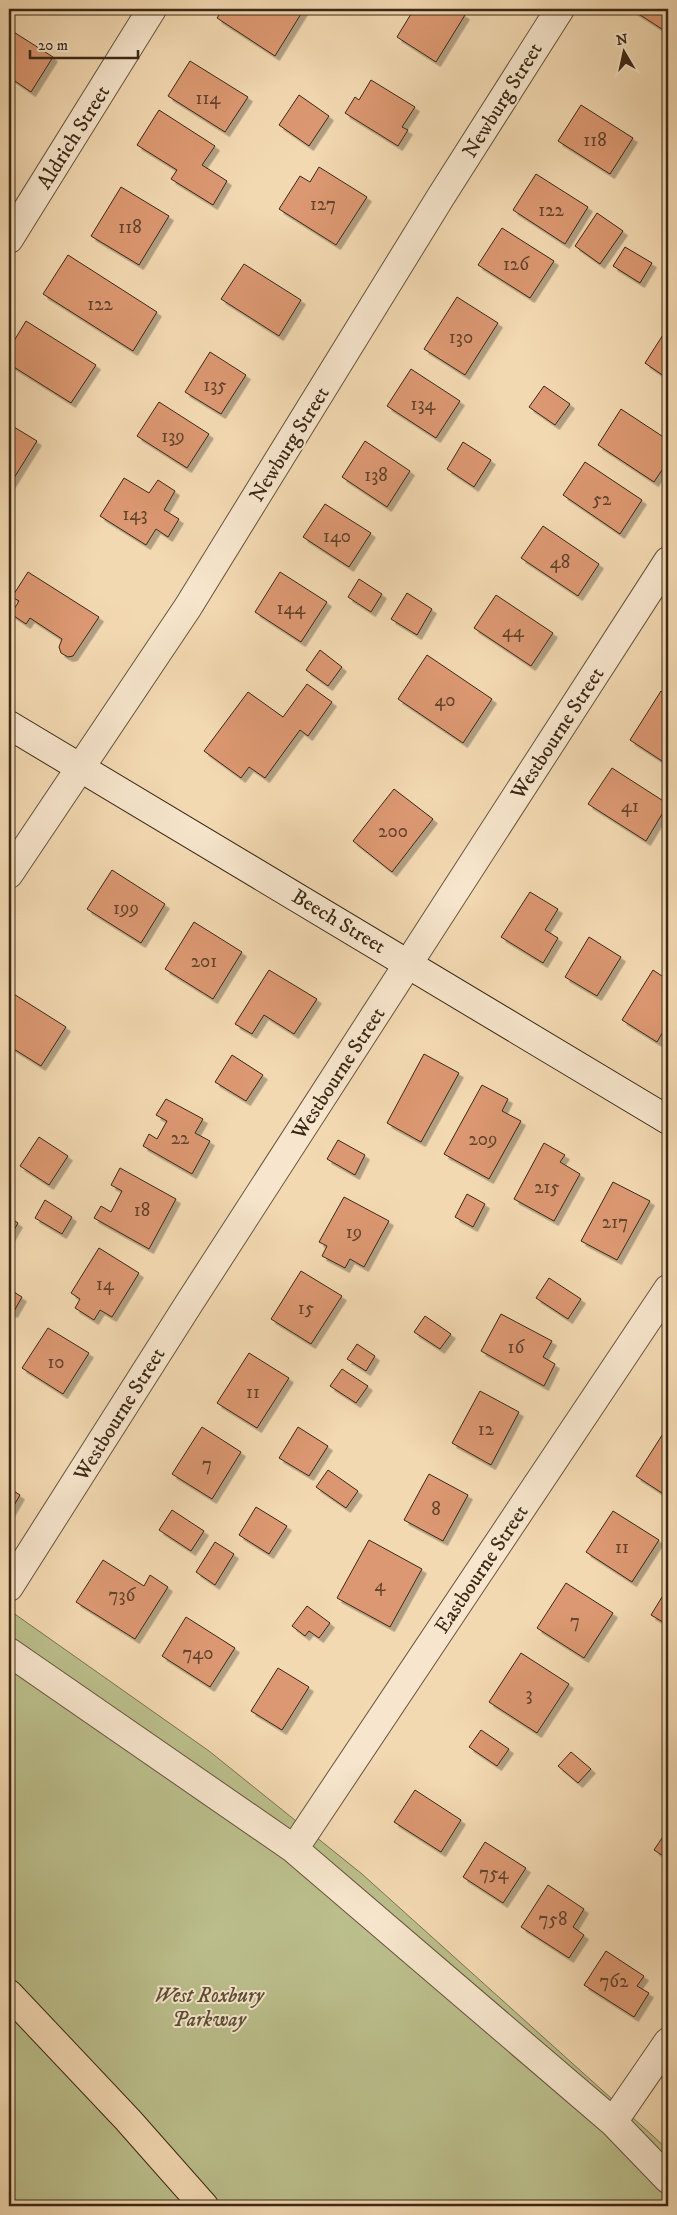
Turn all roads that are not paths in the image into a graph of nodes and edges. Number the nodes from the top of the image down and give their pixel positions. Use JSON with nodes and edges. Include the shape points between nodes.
{"nodes":[{"id":1,"x":152,"y":9,"type":"edge"},
{"id":2,"x":560,"y":9,"type":"edge"},
{"id":3,"x":9,"y":239,"type":"edge"},
{"id":4,"x":668,"y":561,"type":"edge"},
{"id":5,"x":9,"y":725,"type":"edge"},
{"id":6,"x":80,"y":768,"type":"junction"},
{"id":7,"x":9,"y":874,"type":"edge"},
{"id":8,"x":409,"y":963,"type":"junction"},
{"id":9,"x":668,"y":1120,"type":"edge"},
{"id":10,"x":668,"y":1289,"type":"edge"},
{"id":11,"x":9,"y":1587,"type":"edge"},
{"id":12,"x":9,"y":1652,"type":"edge"},
{"id":13,"x":294,"y":1849,"type":"junction"},
{"id":14,"x":9,"y":1994,"type":"edge"},
{"id":15,"x":668,"y":2042,"type":"edge"},
{"id":16,"x":613,"y":2122,"type":"junction"},
{"id":17,"x":668,"y":2179,"type":"edge"},
{"id":18,"x":204,"y":2206,"type":"edge"}],
"edges":[{"from":1,"to":3,"type":"street","name":"Aldrich Street"},
{"from":2,"to":6,"type":"street","name":"Newburg Street","via":[[188,607]]},
{"from":4,"to":8,"type":"street","name":"Westbourne Street"},
{"from":5,"to":6,"type":"street","name":"Beech Street"},
{"from":6,"to":7,"type":"street","name":"Newburg Street"},
{"from":6,"to":8,"type":"street","name":"Beech Street"},
{"from":8,"to":9,"type":"street","name":"Beech Street"},
{"from":8,"to":11,"type":"street","name":"Westbourne Street"},
{"from":10,"to":13,"type":"street","name":"Eastbourne Street"},
{"from":12,"to":13,"type":"street"},
{"from":13,"to":16,"type":"street"},
{"from":14,"to":18,"type":"main road"},
{"from":15,"to":16,"type":"street"},
{"from":16,"to":17,"type":"street"}]}
